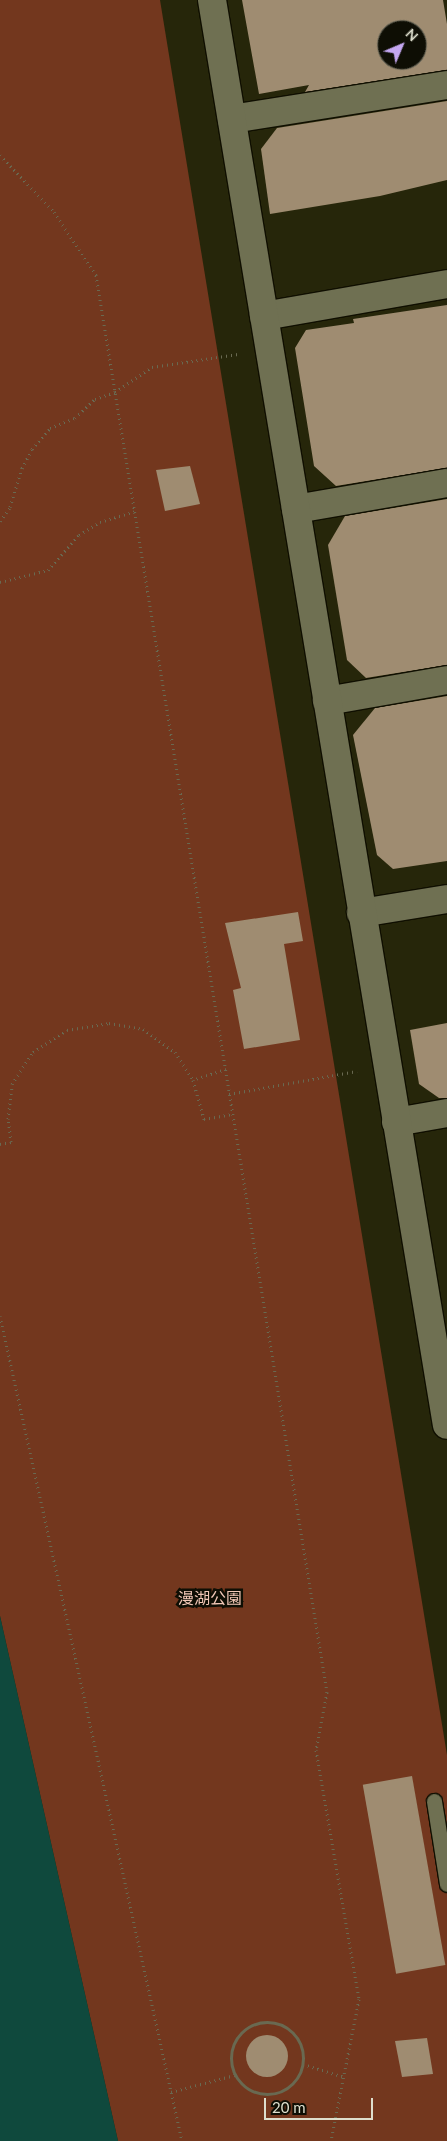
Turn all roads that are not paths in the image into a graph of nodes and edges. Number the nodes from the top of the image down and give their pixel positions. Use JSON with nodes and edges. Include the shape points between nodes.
{"nodes":[{"id":1,"x":212,"y":0,"type":"edge"},
{"id":2,"x":447,"y":85,"type":"edge"},
{"id":3,"x":232,"y":119,"type":"junction"},
{"id":4,"x":447,"y":284,"type":"edge"},
{"id":5,"x":264,"y":316,"type":"junction"},
{"id":6,"x":447,"y":483,"type":"edge"},
{"id":7,"x":296,"y":509,"type":"junction"},
{"id":8,"x":447,"y":680,"type":"edge"},
{"id":9,"x":327,"y":701,"type":"junction"},
{"id":10,"x":447,"y":899,"type":"edge"},
{"id":11,"x":361,"y":913,"type":"junction"},
{"id":12,"x":447,"y":1113,"type":"edge"},
{"id":13,"x":396,"y":1122,"type":"junction"},
{"id":14,"x":437,"y":1313,"type":"edge"},
{"id":15,"x":447,"y":1425,"type":"edge"},
{"id":16,"x":434,"y":1801,"type":"dead end"},
{"id":17,"x":447,"y":1884,"type":"edge"}],
"edges":[{"from":1,"to":3,"type":"street"},
{"from":2,"to":3,"type":"street"},
{"from":3,"to":5,"type":"street"},
{"from":4,"to":5,"type":"street"},
{"from":5,"to":7,"type":"street"},
{"from":6,"to":7,"type":"street"},
{"from":7,"to":9,"type":"street"},
{"from":8,"to":9,"type":"street"},
{"from":9,"to":11,"type":"street"},
{"from":10,"to":11,"type":"street"},
{"from":11,"to":13,"type":"street"},
{"from":12,"to":13,"type":"street"},
{"from":13,"to":14,"type":"street"},
{"from":14,"to":15,"type":"street"},
{"from":16,"to":17,"type":"lane"}]}
